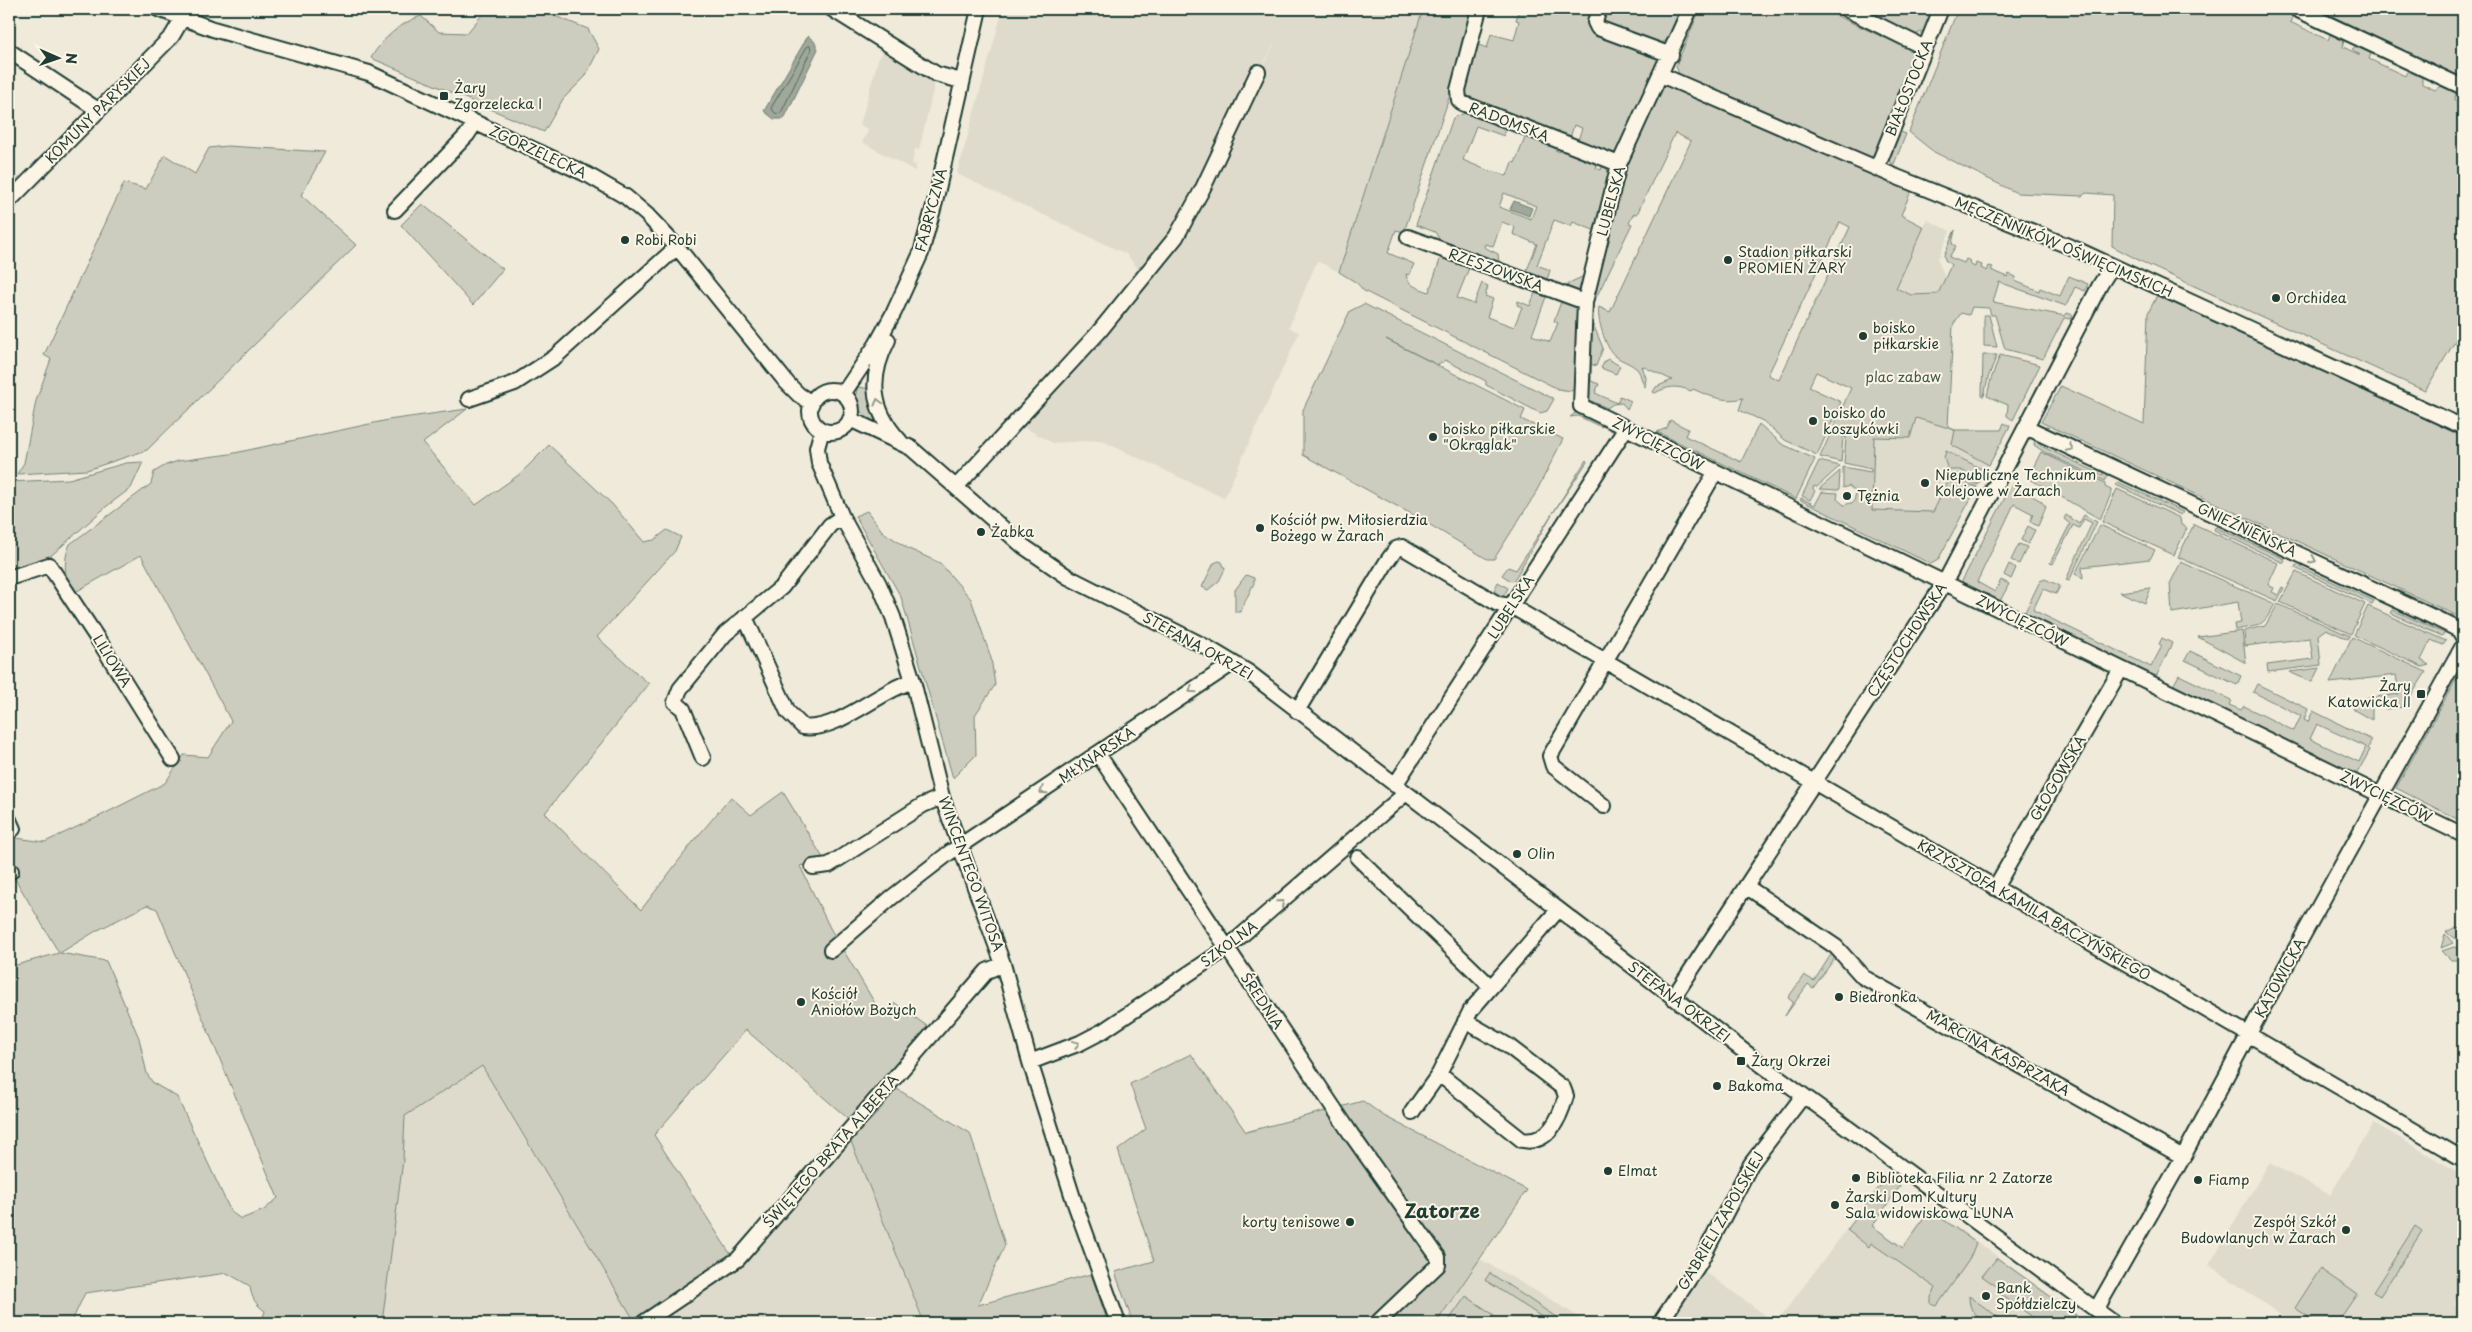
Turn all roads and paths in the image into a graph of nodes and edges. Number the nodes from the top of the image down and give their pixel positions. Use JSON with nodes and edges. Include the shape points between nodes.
{"nodes":[{"id":1,"x":158,"y":9,"type":"edge"},
{"id":2,"x":832,"y":9,"type":"edge"},
{"id":3,"x":979,"y":9,"type":"edge"},
{"id":4,"x":1479,"y":9,"type":"edge"},
{"id":5,"x":1599,"y":9,"type":"edge"},
{"id":6,"x":1690,"y":9,"type":"edge"},
{"id":7,"x":1846,"y":9,"type":"edge"},
{"id":8,"x":1941,"y":9,"type":"edge"},
{"id":9,"x":2296,"y":9,"type":"edge"},
{"id":10,"x":182,"y":19,"type":"junction"},
{"id":11,"x":1925,"y":48,"type":"junction"},
{"id":12,"x":9,"y":51,"type":"edge"},
{"id":13,"x":1670,"y":55,"type":"junction"},
{"id":14,"x":1258,"y":72,"type":"dead end"},
{"id":15,"x":1661,"y":75,"type":"junction"},
{"id":16,"x":961,"y":81,"type":"junction"},
{"id":17,"x":2463,"y":87,"type":"edge"},
{"id":18,"x":98,"y":110,"type":"junction"},
{"id":19,"x":475,"y":123,"type":"junction"},
{"id":20,"x":1620,"y":164,"type":"junction"},
{"id":21,"x":1877,"y":168,"type":"junction"},
{"id":22,"x":9,"y":201,"type":"edge"},
{"id":23,"x":395,"y":210,"type":"dead end"},
{"id":24,"x":1408,"y":237,"type":"dead end"},
{"id":25,"x":677,"y":247,"type":"junction"},
{"id":26,"x":2112,"y":266,"type":"junction"},
{"id":27,"x":1585,"y":302,"type":"junction"},
{"id":28,"x":896,"y":308,"type":"junction"},
{"id":29,"x":843,"y":394,"type":"junction"},
{"id":30,"x":469,"y":400,"type":"dead end"},
{"id":31,"x":812,"y":403,"type":"junction"},
{"id":32,"x":1581,"y":406,"type":"joint"},
{"id":33,"x":850,"y":419,"type":"junction"},
{"id":34,"x":2026,"y":427,"type":"junction"},
{"id":35,"x":2463,"y":427,"type":"edge"},
{"id":36,"x":1626,"y":428,"type":"junction"},
{"id":37,"x":822,"y":430,"type":"junction"},
{"id":38,"x":902,"y":443,"type":"junction"},
{"id":39,"x":1715,"y":473,"type":"junction"},
{"id":40,"x":957,"y":486,"type":"junction"},
{"id":41,"x":842,"y":518,"type":"junction"},
{"id":42,"x":9,"y":578,"type":"edge"},
{"id":43,"x":1945,"y":582,"type":"junction"},
{"id":44,"x":1511,"y":606,"type":"junction"},
{"id":45,"x":744,"y":617,"type":"junction"},
{"id":46,"x":2463,"y":637,"type":"edge"},
{"id":47,"x":2463,"y":646,"type":"edge"},
{"id":48,"x":1605,"y":661,"type":"junction"},
{"id":49,"x":1232,"y":663,"type":"junction"},
{"id":50,"x":2121,"y":669,"type":"junction"},
{"id":51,"x":913,"y":681,"type":"junction"},
{"id":52,"x":1297,"y":710,"type":"junction"},
{"id":53,"x":1098,"y":754,"type":"junction"},
{"id":54,"x":703,"y":758,"type":"dead end"},
{"id":55,"x":173,"y":759,"type":"dead end"},
{"id":56,"x":1814,"y":782,"type":"junction"},
{"id":57,"x":1401,"y":789,"type":"junction"},
{"id":58,"x":2381,"y":794,"type":"junction"},
{"id":59,"x":942,"y":797,"type":"junction"},
{"id":60,"x":1604,"y":806,"type":"dead end"},
{"id":61,"x":2463,"y":835,"type":"edge"},
{"id":62,"x":960,"y":845,"type":"junction"},
{"id":63,"x":1358,"y":858,"type":"dead end"},
{"id":64,"x":813,"y":867,"type":"dead end"},
{"id":65,"x":1747,"y":887,"type":"junction"},
{"id":66,"x":1995,"y":888,"type":"junction"},
{"id":67,"x":1558,"y":910,"type":"junction"},
{"id":68,"x":1227,"y":948,"type":"junction"},
{"id":69,"x":830,"y":950,"type":"dead end"},
{"id":70,"x":1003,"y":964,"type":"junction"},
{"id":71,"x":1490,"y":986,"type":"junction"},
{"id":72,"x":1673,"y":998,"type":"junction"},
{"id":73,"x":1465,"y":1021,"type":"junction"},
{"id":74,"x":2249,"y":1035,"type":"junction"},
{"id":75,"x":1030,"y":1062,"type":"junction"},
{"id":76,"x":1439,"y":1074,"type":"junction"},
{"id":77,"x":1803,"y":1096,"type":"junction"},
{"id":78,"x":1412,"y":1112,"type":"dead end"},
{"id":79,"x":2183,"y":1158,"type":"junction"},
{"id":80,"x":2463,"y":1159,"type":"edge"},
{"id":81,"x":2096,"y":1310,"type":"junction"},
{"id":82,"x":643,"y":1323,"type":"edge"},
{"id":83,"x":1118,"y":1323,"type":"edge"},
{"id":84,"x":1377,"y":1323,"type":"edge"},
{"id":85,"x":1660,"y":1323,"type":"edge"},
{"id":86,"x":2114,"y":1323,"type":"edge"}],
"edges":[{"from":1,"to":10,"type":"street","name":"ZGORZELECKA"},
{"from":2,"to":16,"type":"street","via":[[936,74]]},
{"from":3,"to":16,"type":"street","name":"FABRYCZNA"},
{"from":4,"to":20,"type":"street","name":"RADOMSKA","via":[[1458,90],[1459,100],[1466,106]]},
{"from":5,"to":13,"type":"street","via":[[1595,22],[1598,28]]},
{"from":6,"to":13,"type":"street","name":"LUBELSKA"},
{"from":7,"to":11,"type":"street"},
{"from":8,"to":11,"type":"street","name":"BIAŁOSTOCKA"},
{"from":9,"to":17,"type":"street"},
{"from":10,"to":18,"type":"street","name":"KOMUNY PARYSKIEJ","via":[[172,36]]},
{"from":10,"to":19,"type":"street","name":"ZGORZELECKA","via":[[369,73]]},
{"from":11,"to":21,"type":"street","name":"BIAŁOSTOCKA"},
{"from":12,"to":18,"type":"street"},
{"from":13,"to":15,"type":"street","name":"LUBELSKA"},
{"from":14,"to":40,"type":"street","via":[[1176,237],[1098,333]]},
{"from":15,"to":20,"type":"street","name":"LUBELSKA"},
{"from":15,"to":21,"type":"street","name":"MĘCZENNIKÓW OŚWIĘCIMSKICH"},
{"from":16,"to":28,"type":"street","name":"FABRYCZNA","via":[[921,253]]},
{"from":18,"to":22,"type":"street","name":"KOMUNY PARYSKIEJ"},
{"from":19,"to":23,"type":"street"},
{"from":19,"to":25,"type":"street","name":"ZGORZELECKA","via":[[588,175],[626,197],[647,214]]},
{"from":20,"to":27,"type":"street","name":"LUBELSKA"},
{"from":21,"to":26,"type":"street","name":"MĘCZENNIKÓW OŚWIĘCIMSKICH"},
{"from":24,"to":27,"type":"street","name":"RZESZOWSKA"},
{"from":25,"to":30,"type":"street","via":[[555,357],[515,383]]},
{"from":25,"to":31,"type":"street","name":"ZGORZELECKA","via":[[771,365],[799,395]]},
{"from":26,"to":34,"type":"street","name":"CZĘSTOCHOWSKA"},
{"from":26,"to":35,"type":"street","name":"MĘCZENNIKÓW OŚWIĘCIMSKICH"},
{"from":27,"to":32,"type":"street","name":"LUBELSKA"},
{"from":28,"to":29,"type":"street","name":"FABRYCZNA"},
{"from":38,"to":28,"type":"street","one_way":true,"via":[[883,417],[875,384],[879,358],[893,327]]},
{"from":29,"to":31,"type":"street","via":[[825,391]]},
{"from":29,"to":33,"type":"street","via":[[851,405]]},
{"from":31,"to":37,"type":"street","via":[[812,421]]},
{"from":32,"to":36,"type":"street","name":"ZWYCIĘZCÓW"},
{"from":33,"to":37,"type":"street","via":[[841,429]]},
{"from":33,"to":38,"type":"street","name":"STEFANA OKRZEI"},
{"from":34,"to":43,"type":"street","name":"CZĘSTOCHOWSKA"},
{"from":34,"to":46,"type":"street","name":"GNIEŹNIEŃSKA","one_way":true,"via":[[2433,616],[2459,630]]},
{"from":36,"to":39,"type":"street","name":"ZWYCIĘZCÓW"},
{"from":36,"to":44,"type":"street","name":"LUBELSKA"},
{"from":37,"to":41,"type":"street","name":"WINCENTEGO WITOSA","via":[[817,448],[819,463]]},
{"from":38,"to":40,"type":"street","name":"STEFANA OKRZEI"},
{"from":39,"to":43,"type":"street","name":"ZWYCIĘZCÓW"},
{"from":39,"to":48,"type":"street"},
{"from":40,"to":49,"type":"street","name":"STEFANA OKRZEI","via":[[1023,546],[1068,577]]},
{"from":41,"to":45,"type":"street","via":[[830,525],[782,587]]},
{"from":41,"to":51,"type":"street","name":"WINCENTEGO WITOSA","via":[[879,584]]},
{"from":42,"to":55,"type":"street","name":"LILIOWA","via":[[49,565]]},
{"from":43,"to":50,"type":"street","name":"ZWYCIĘZCÓW"},
{"from":43,"to":56,"type":"street","name":"CZĘSTOCHOWSKA"},
{"from":44,"to":48,"type":"street","name":"KRZYSZTOFA KAMILA BACZYŃSKIEGO"},
{"from":44,"to":52,"type":"street","name":"KRZYSZTOFA KAMILA BACZYŃSKIEGO","via":[[1498,604],[1402,547],[1396,549]]},
{"from":44,"to":57,"type":"street","name":"LUBELSKA"},
{"from":45,"to":51,"type":"street","via":[[788,712],[803,727],[820,728],[893,688]]},
{"from":45,"to":54,"type":"street","via":[[680,689],[675,702],[683,709]]},
{"from":47,"to":58,"type":"street","name":"KATOWICKA"},
{"from":48,"to":56,"type":"street","name":"KRZYSZTOFA KAMILA BACZYŃSKIEGO"},
{"from":48,"to":60,"type":"street","via":[[1550,756],[1553,766]]},
{"from":49,"to":52,"type":"street","name":"STEFANA OKRZEI"},
{"from":49,"to":53,"type":"street","name":"MŁYNARSKA","one_way":true},
{"from":50,"to":58,"type":"street","name":"ZWYCIĘZCÓW"},
{"from":50,"to":66,"type":"street","name":"GŁOGOWSKA"},
{"from":51,"to":59,"type":"street","name":"WINCENTEGO WITOSA"},
{"from":52,"to":57,"type":"street","name":"STEFANA OKRZEI"},
{"from":53,"to":62,"type":"street","name":"MŁYNARSKA","one_way":true},
{"from":53,"to":68,"type":"street","name":"ŚREDNIA"},
{"from":56,"to":65,"type":"street","name":"CZĘSTOCHOWSKA"},
{"from":56,"to":66,"type":"street","name":"KRZYSZTOFA KAMILA BACZYŃSKIEGO"},
{"from":57,"to":67,"type":"street","name":"STEFANA OKRZEI"},
{"from":68,"to":57,"type":"street","name":"SZKOLNA","one_way":true},
{"from":58,"to":61,"type":"street","name":"ZWYCIĘZCÓW"},
{"from":58,"to":74,"type":"street","name":"KATOWICKA"},
{"from":59,"to":62,"type":"street","name":"WINCENTEGO WITOSA"},
{"from":59,"to":64,"type":"street","via":[[923,805],[829,864]]},
{"from":62,"to":69,"type":"street","name":"MŁYNARSKA"},
{"from":62,"to":70,"type":"street","name":"WINCENTEGO WITOSA"},
{"from":63,"to":71,"type":"street"},
{"from":65,"to":72,"type":"street","name":"CZĘSTOCHOWSKA"},
{"from":65,"to":79,"type":"street","name":"MARCINA KASPRZAKA","via":[[1836,947],[1863,978]]},
{"from":66,"to":74,"type":"street","name":"KRZYSZTOFA KAMILA BACZYŃSKIEGO"},
{"from":67,"to":71,"type":"street"},
{"from":67,"to":72,"type":"street","name":"STEFANA OKRZEI"},
{"from":75,"to":68,"type":"street","name":"SZKOLNA","one_way":true,"via":[[1102,1031]]},
{"from":68,"to":84,"type":"street","name":"ŚREDNIA","via":[[1438,1257],[1438,1264]]},
{"from":70,"to":75,"type":"street","name":"WINCENTEGO WITOSA"},
{"from":70,"to":82,"type":"street","name":"ŚWIĘTEGO BRATA ALBERTA","via":[[987,971],[738,1259]]},
{"from":71,"to":73,"type":"street"},
{"from":72,"to":77,"type":"street","name":"STEFANA OKRZEI"},
{"from":73,"to":76,"type":"street"},
{"from":73,"to":76,"type":"street","via":[[1507,1045],[1563,1088],[1566,1099],[1556,1120],[1541,1139],[1522,1140]]},
{"from":74,"to":79,"type":"street","name":"KATOWICKA"},
{"from":74,"to":80,"type":"street","name":"KRZYSZTOFA KAMILA BACZYŃSKIEGO"},
{"from":75,"to":83,"type":"street","name":"WINCENTEGO WITOSA","via":[[1086,1238]]},
{"from":76,"to":78,"type":"street"},
{"from":77,"to":81,"type":"street","name":"STEFANA OKRZEI"},
{"from":77,"to":85,"type":"street","name":"GABRIELI ZAPOLSKIEJ","via":[[1751,1164],[1699,1264]]},
{"from":79,"to":81,"type":"street","name":"KATOWICKA"},
{"from":81,"to":86,"type":"street","name":"STEFANA OKRZEI"}]}
